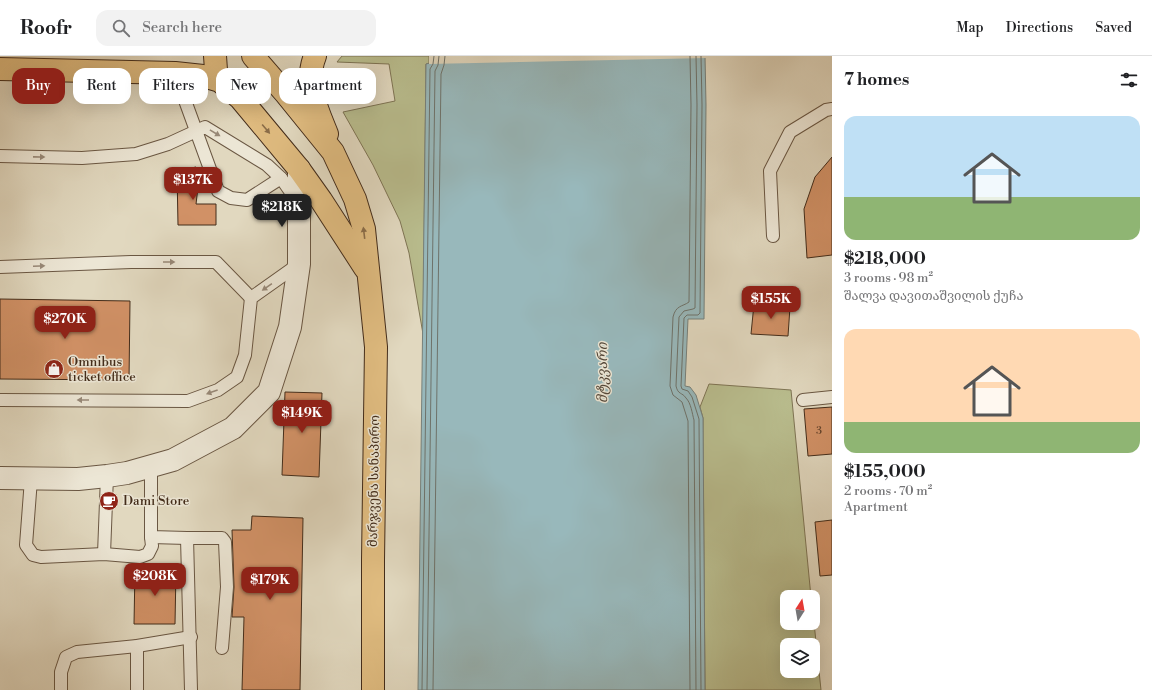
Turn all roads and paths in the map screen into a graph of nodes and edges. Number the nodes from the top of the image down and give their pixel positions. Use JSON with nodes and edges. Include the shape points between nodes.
{"nodes":[{"id":1,"x":215,"y":56,"type":"edge"},
{"id":2,"x":253,"y":56,"type":"edge"},
{"id":3,"x":315,"y":56,"type":"edge"},
{"id":4,"x":0,"y":69,"type":"edge"},
{"id":5,"x":216,"y":70,"type":"edge"},
{"id":6,"x":139,"y":72,"type":"edge"},
{"id":7,"x":186,"y":104,"type":"edge"},
{"id":8,"x":244,"y":104,"type":"edge"},
{"id":9,"x":832,"y":109,"type":"edge"},
{"id":10,"x":196,"y":130,"type":"junction"},
{"id":11,"x":333,"y":152,"type":"junction"},
{"id":12,"x":0,"y":156,"type":"edge"},
{"id":13,"x":290,"y":174,"type":"junction"},
{"id":14,"x":772,"y":236,"type":"dead end"},
{"id":15,"x":299,"y":259,"type":"junction"},
{"id":16,"x":0,"y":267,"type":"edge"},
{"id":17,"x":368,"y":272,"type":"junction"},
{"id":18,"x":251,"y":298,"type":"junction"},
{"id":19,"x":832,"y":397,"type":"edge"},
{"id":20,"x":0,"y":400,"type":"edge"},
{"id":21,"x":803,"y":400,"type":"dead end"},
{"id":22,"x":151,"y":466,"type":"junction"},
{"id":23,"x":108,"y":476,"type":"junction"},
{"id":24,"x":0,"y":478,"type":"edge"},
{"id":25,"x":31,"y":479,"type":"junction"},
{"id":26,"x":151,"y":537,"type":"junction"},
{"id":27,"x":187,"y":538,"type":"junction"},
{"id":28,"x":104,"y":554,"type":"junction"},
{"id":29,"x":190,"y":637,"type":"junction"},
{"id":30,"x":137,"y":646,"type":"junction"},
{"id":31,"x":222,"y":648,"type":"dead end"},
{"id":32,"x":61,"y":690,"type":"edge"},
{"id":33,"x":137,"y":690,"type":"edge"},
{"id":34,"x":191,"y":690,"type":"edge"},
{"id":35,"x":373,"y":690,"type":"edge"}],
"edges":[{"from":1,"to":5,"type":"highway"},
{"from":2,"to":11,"type":"highway","name":"მარჯვენა სანაპირო"},
{"from":3,"to":11,"type":"highway","via":[[310,77],[311,90]]},
{"from":4,"to":6,"type":"highway"},
{"from":7,"to":10,"type":"lane"},
{"from":8,"to":13,"type":"highway","name":"მარჯვენა სანაპირო","one_way":true},
{"from":9,"to":14,"type":"lane","via":[[826,110],[790,132],[770,171]]},
{"from":12,"to":10,"type":"lane","one_way":true,"via":[[82,158],[136,154],[168,144]]},
{"from":10,"to":13,"type":"lane","one_way":true,"via":[[205,127],[267,165]]},
{"from":10,"to":13,"type":"lane","via":[[218,192],[231,198],[247,200]]},
{"from":17,"to":11,"type":"highway","name":"მარჯვენა სანაპირო","one_way":true,"via":[[364,229],[356,199]]},
{"from":13,"to":15,"type":"street","via":[[299,204]]},
{"from":13,"to":17,"type":"highway","name":"მარჯვენა სანაპირო","via":[[321,200]]},
{"from":15,"to":18,"type":"lane","one_way":true},
{"from":15,"to":22,"type":"street","via":[[290,327],[269,392],[233,428],[173,460]]},
{"from":16,"to":18,"type":"lane","one_way":true,"via":[[216,262]]},
{"from":17,"to":35,"type":"highway","name":"მარჯვენა სანაპირო","via":[[376,347]]},
{"from":18,"to":20,"type":"lane","one_way":true,"via":[[245,355],[237,377],[218,390],[188,401]]},
{"from":19,"to":21,"type":"lane"},
{"from":22,"to":23,"type":"street"},
{"from":22,"to":26,"type":"lane"},
{"from":23,"to":25,"type":"street"},
{"from":23,"to":28,"type":"lane"},
{"from":24,"to":25,"type":"street"},
{"from":25,"to":28,"type":"lane","via":[[26,545],[33,555],[41,557]]},
{"from":26,"to":27,"type":"lane"},
{"from":26,"to":28,"type":"lane","via":[[152,546],[148,554],[140,557]]},
{"from":27,"to":29,"type":"lane"},
{"from":27,"to":31,"type":"lane","via":[[222,538],[226,542],[227,587]]},
{"from":29,"to":30,"type":"lane"},
{"from":29,"to":34,"type":"lane"},
{"from":30,"to":32,"type":"lane","via":[[77,652],[66,657],[61,672]]},
{"from":30,"to":33,"type":"lane"}]}
